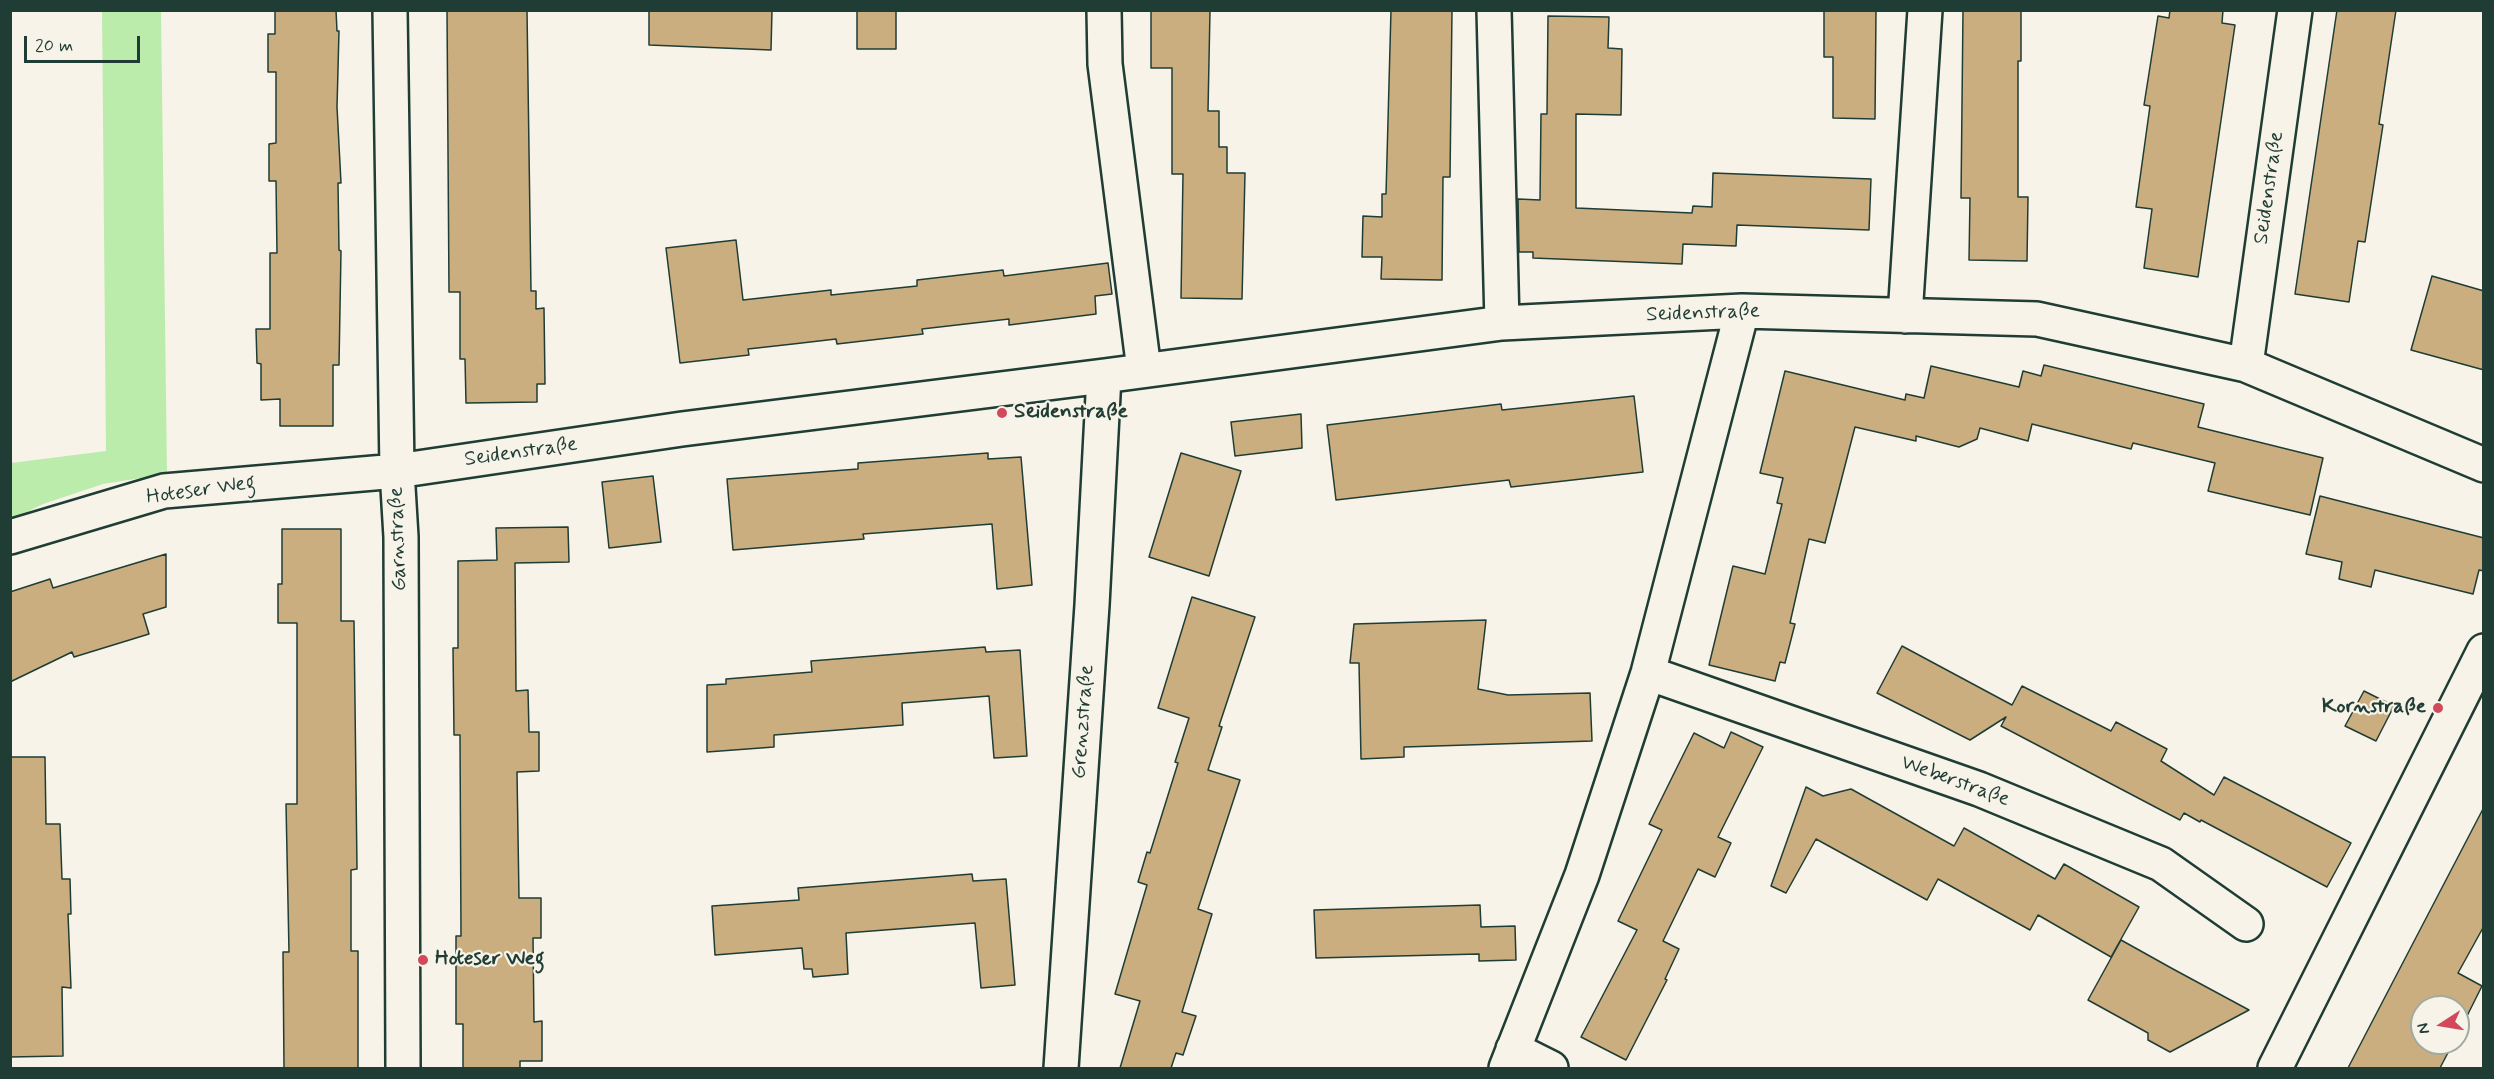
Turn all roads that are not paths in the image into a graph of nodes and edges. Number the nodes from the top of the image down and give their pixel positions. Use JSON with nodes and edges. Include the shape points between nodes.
{"nodes":[{"id":1,"x":390,"y":10,"type":"edge"},
{"id":2,"x":1104,"y":10,"type":"edge"},
{"id":3,"x":1494,"y":10,"type":"edge"},
{"id":4,"x":1925,"y":10,"type":"edge"},
{"id":5,"x":2295,"y":10,"type":"edge"},
{"id":6,"x":1742,"y":311,"type":"junction"},
{"id":7,"x":1905,"y":316,"type":"junction"},
{"id":8,"x":1502,"y":323,"type":"junction"},
{"id":9,"x":2246,"y":365,"type":"junction"},
{"id":10,"x":1144,"y":370,"type":"junction"},
{"id":11,"x":1104,"y":376,"type":"junction"},
{"id":12,"x":2484,"y":465,"type":"edge"},
{"id":13,"x":397,"y":471,"type":"junction"},
{"id":14,"x":10,"y":537,"type":"edge"},
{"id":15,"x":2484,"y":651,"type":"edge"},
{"id":16,"x":1648,"y":673,"type":"junction"},
{"id":17,"x":2246,"y":924,"type":"dead end"},
{"id":18,"x":1509,"y":1059,"type":"edge"},
{"id":19,"x":403,"y":1068,"type":"edge"},
{"id":20,"x":1061,"y":1068,"type":"edge"},
{"id":21,"x":1551,"y":1068,"type":"edge"},
{"id":22,"x":2274,"y":1068,"type":"edge"}],
"edges":[{"from":1,"to":13,"type":"street","name":"Garnstraße"},
{"from":2,"to":10,"type":"street","via":[[1105,64]]},
{"from":3,"to":8,"type":"street"},
{"from":4,"to":7,"type":"street"},
{"from":5,"to":9,"type":"street","name":"Seidenstraße"},
{"from":6,"to":7,"type":"street","name":"Seidenstraße"},
{"from":6,"to":8,"type":"street","name":"Seidenstraße"},
{"from":6,"to":16,"type":"street"},
{"from":7,"to":9,"type":"street","name":"Seidenstraße","via":[[2037,319]]},
{"from":8,"to":10,"type":"street","name":"Seidenstraße"},
{"from":9,"to":12,"type":"street","name":"Seidenstraße"},
{"from":10,"to":11,"type":"street","name":"Seidenstraße"},
{"from":11,"to":13,"type":"street","name":"Seidenstraße","via":[[682,429]]},
{"from":11,"to":20,"type":"street","name":"Grenzstraße"},
{"from":13,"to":14,"type":"street","name":"Hoteser Weg","via":[[164,491]]},
{"from":13,"to":19,"type":"street","name":"Garnstraße","via":[[401,537]]},
{"from":15,"to":22,"type":"street"},
{"from":16,"to":17,"type":"street","name":"Weberstraße","via":[[1979,789],[2161,864]]},
{"from":16,"to":18,"type":"street","via":[[1582,875]]},
{"from":18,"to":21,"type":"street"}]}
